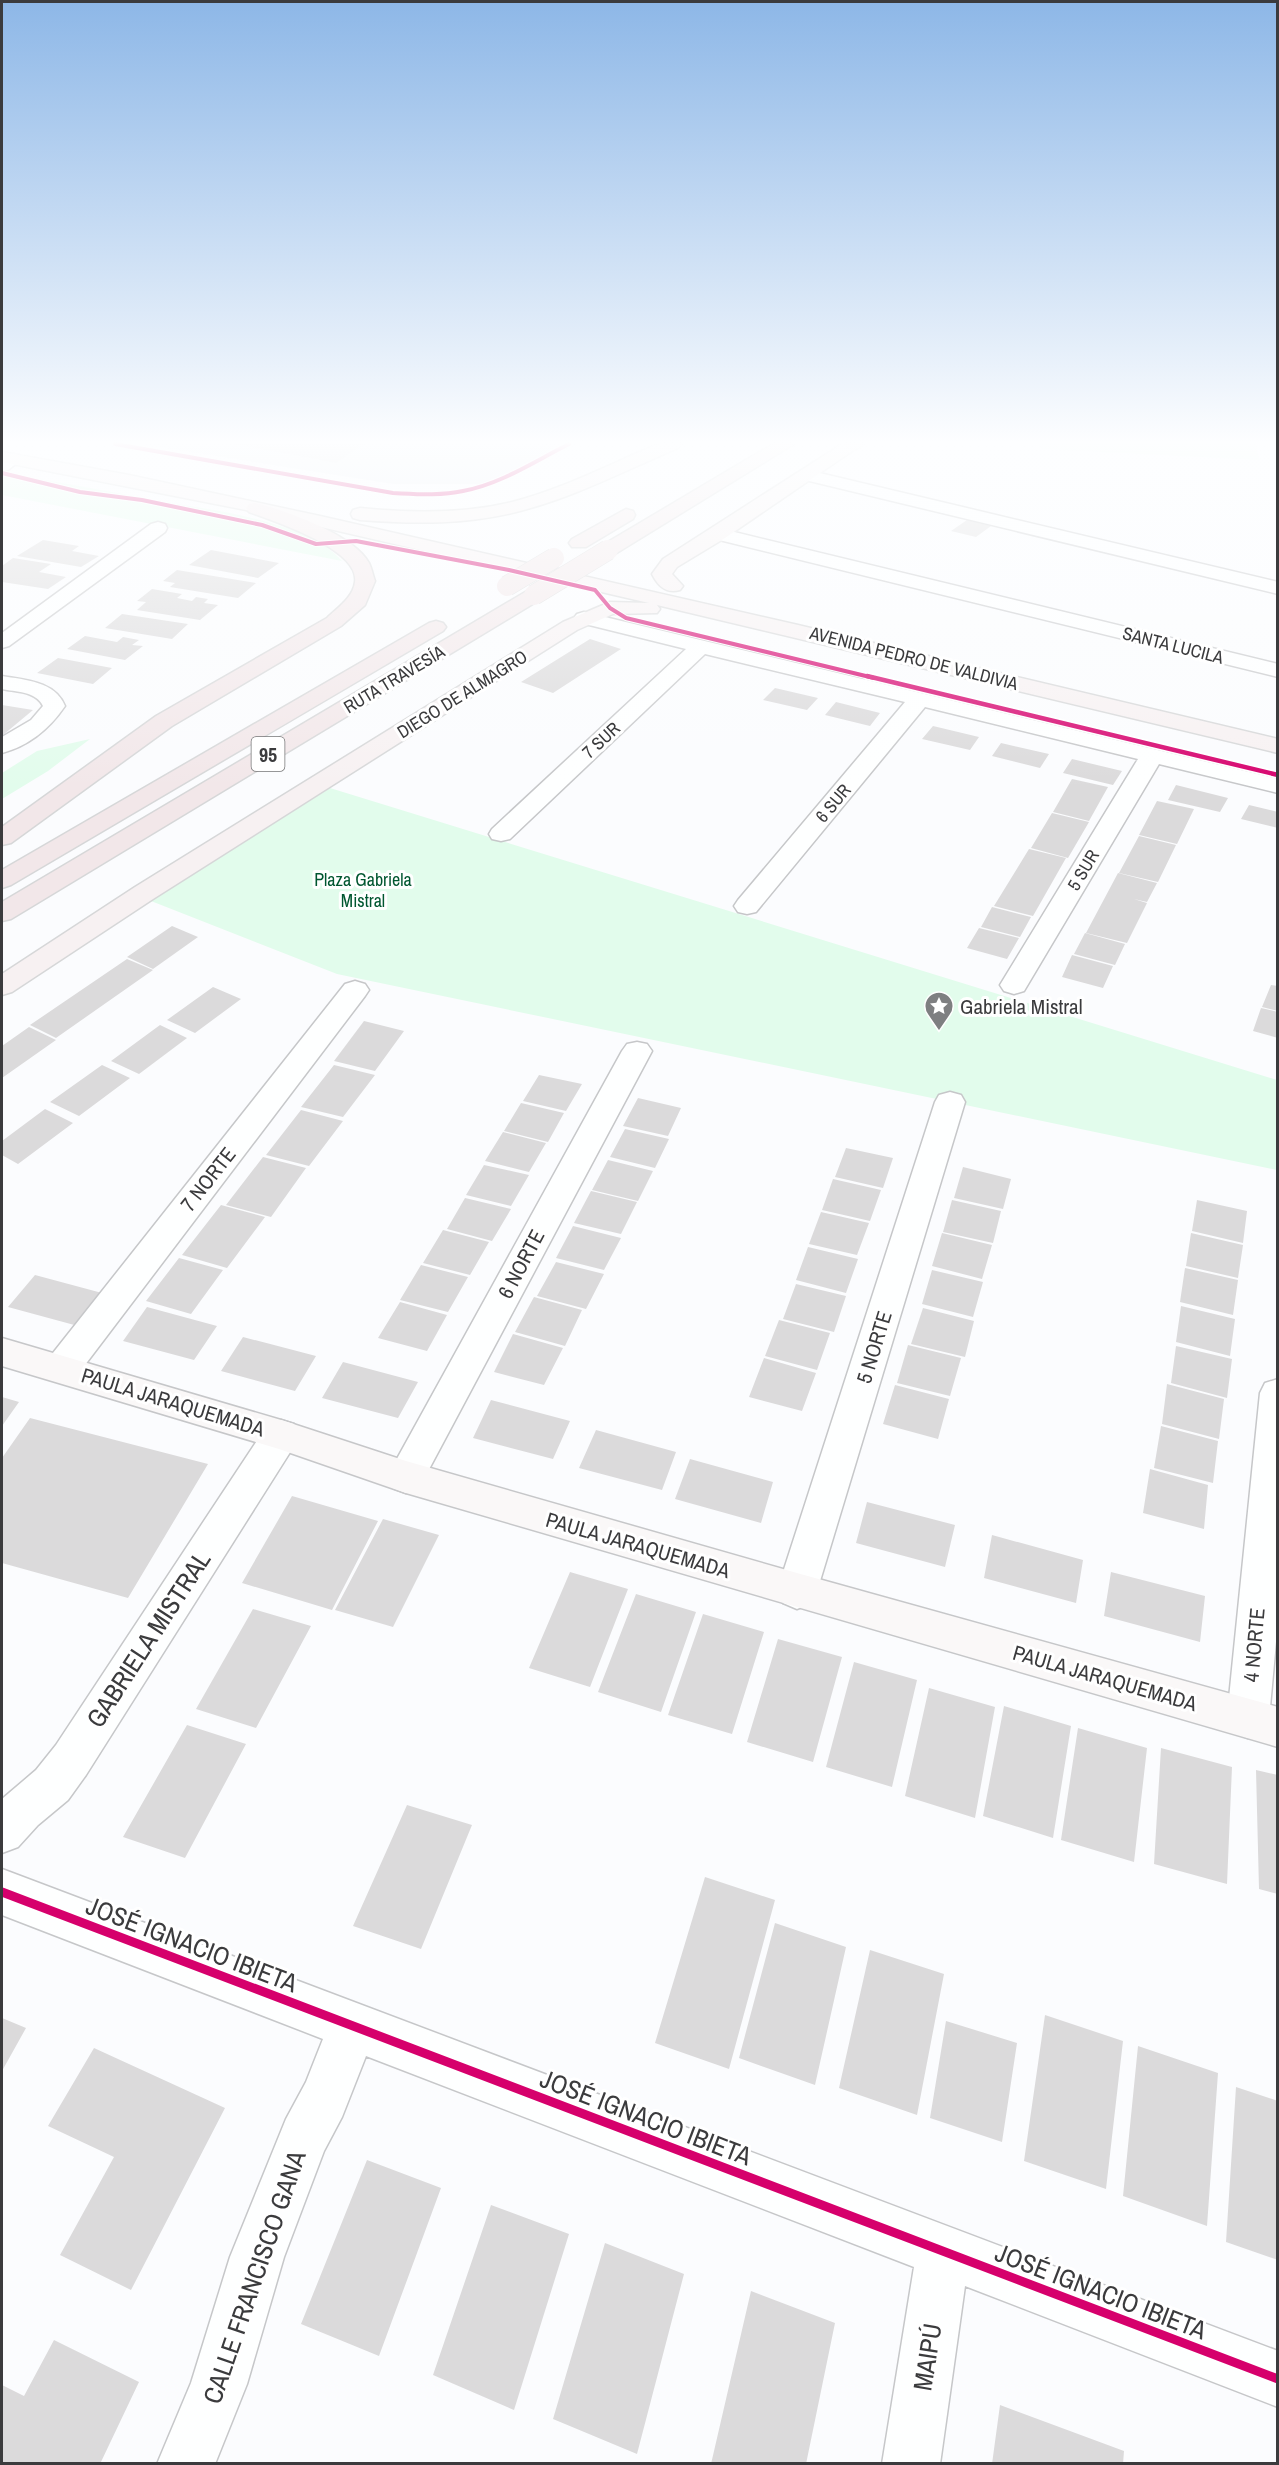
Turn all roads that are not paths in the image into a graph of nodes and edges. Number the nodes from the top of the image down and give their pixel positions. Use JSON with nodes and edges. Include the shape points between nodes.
{"nodes":[{"id":1,"x":116,"y":559,"type":"edge"},
{"id":2,"x":357,"y":559,"type":"edge"},
{"id":3,"x":483,"y":559,"type":"edge"},
{"id":4,"x":552,"y":559,"type":"edge"},
{"id":5,"x":555,"y":559,"type":"edge"},
{"id":6,"x":593,"y":559,"type":"edge"},
{"id":7,"x":679,"y":559,"type":"edge"},
{"id":8,"x":820,"y":559,"type":"edge"},
{"id":9,"x":1157,"y":559,"type":"edge"},
{"id":10,"x":673,"y":586,"type":"junction"},
{"id":11,"x":1278,"y":588,"type":"edge"},
{"id":12,"x":487,"y":598,"type":"dead end"},
{"id":13,"x":456,"y":616,"type":"dead end"},
{"id":14,"x":584,"y":618,"type":"junction"},
{"id":15,"x":2,"y":642,"type":"edge"},
{"id":16,"x":700,"y":646,"type":"junction"},
{"id":17,"x":1278,"y":671,"type":"edge"},
{"id":18,"x":977,"y":674,"type":"junction"},
{"id":19,"x":2,"y":683,"type":"edge"},
{"id":20,"x":920,"y":699,"type":"junction"},
{"id":21,"x":1278,"y":728,"type":"edge"},
{"id":22,"x":2,"y":746,"type":"edge"},
{"id":23,"x":1278,"y":746,"type":"edge"},
{"id":24,"x":1152,"y":756,"type":"junction"},
{"id":25,"x":1278,"y":786,"type":"edge"},
{"id":26,"x":501,"y":834,"type":"dead end"},
{"id":27,"x":2,"y":838,"type":"edge"},
{"id":28,"x":2,"y":880,"type":"edge"},
{"id":29,"x":747,"y":906,"type":"dead end"},
{"id":30,"x":2,"y":913,"type":"edge"},
{"id":31,"x":1014,"y":985,"type":"dead end"},
{"id":32,"x":2,"y":986,"type":"edge"},
{"id":33,"x":355,"y":990,"type":"dead end"},
{"id":34,"x":637,"y":1051,"type":"dead end"},
{"id":35,"x":950,"y":1102,"type":"dead end"},
{"id":36,"x":2,"y":1352,"type":"edge"},
{"id":37,"x":62,"y":1368,"type":"junction"},
{"id":38,"x":1278,"y":1393,"type":"edge"},
{"id":39,"x":281,"y":1435,"type":"junction"},
{"id":40,"x":406,"y":1477,"type":"junction"},
{"id":41,"x":797,"y":1591,"type":"junction"},
{"id":42,"x":1263,"y":1723,"type":"edge"},
{"id":43,"x":2,"y":1831,"type":"edge"},
{"id":44,"x":2,"y":1892,"type":"edge"},
{"id":45,"x":353,"y":2026,"type":"junction"},
{"id":46,"x":943,"y":2251,"type":"junction"},
{"id":47,"x":1278,"y":2379,"type":"edge"},
{"id":48,"x":186,"y":2463,"type":"edge"},
{"id":49,"x":911,"y":2463,"type":"edge"}],
"edges":[{"from":1,"to":15,"type":"street"},
{"from":2,"to":27,"type":"highway","via":[[367,579],[363,594],[334,622],[155,727]]},
{"from":3,"to":18,"type":"main road","name":"AVENIDA PEDRO DE VALDIVIA"},
{"from":4,"to":12,"type":"highway","bridge":true},
{"from":5,"to":10,"type":"main road","name":"AVENIDA PEDRO DE VALDIVIA"},
{"from":6,"to":30,"type":"highway","name":"RUTA TRAVESÍA","number":"95","bridge":true},
{"from":7,"to":10,"type":"main road","via":[[662,574]]},
{"from":8,"to":17,"type":"street","name":"SANTA LUCILA"},
{"from":9,"to":11,"type":"street"},
{"from":10,"to":21,"type":"main road","name":"AVENIDA PEDRO DE VALDIVIA"},
{"from":13,"to":28,"type":"highway","name":"RUTA TRAVESÍA","number":"95"},
{"from":14,"to":16,"type":"street"},
{"from":14,"to":18,"type":"main road","name":"DIEGO DE ALMAGRO","via":[[610,608],[657,610],[828,650]]},
{"from":14,"to":32,"type":"main road","name":"DIEGO DE ALMAGRO"},
{"from":16,"to":20,"type":"street"},
{"from":16,"to":26,"type":"street","name":"7 SUR"},
{"from":18,"to":23,"type":"main road","name":"AVENIDA PEDRO DE VALDIVIA"},
{"from":19,"to":22,"type":"street","via":[[46,694],[54,706],[39,725]]},
{"from":20,"to":24,"type":"street"},
{"from":20,"to":29,"type":"street","name":"6 SUR"},
{"from":24,"to":25,"type":"street"},
{"from":24,"to":31,"type":"street","name":"5 SUR"},
{"from":33,"to":37,"type":"street","name":"7 NORTE"},
{"from":34,"to":40,"type":"street","name":"6 NORTE"},
{"from":35,"to":41,"type":"street","name":"5 NORTE"},
{"from":36,"to":37,"type":"street","name":"PAULA JARAQUEMADA"},
{"from":37,"to":39,"type":"street","name":"PAULA JARAQUEMADA"},
{"from":38,"to":42,"type":"street","name":"4 NORTE"},
{"from":39,"to":40,"type":"street","name":"PAULA JARAQUEMADA"},
{"from":39,"to":43,"type":"street","name":"GABRIELA MISTRAL","via":[[71,1760],[52,1785]]},
{"from":40,"to":41,"type":"street","name":"PAULA JARAQUEMADA"},
{"from":41,"to":42,"type":"street","name":"PAULA JARAQUEMADA"},
{"from":44,"to":45,"type":"street","name":"JOSÉ IGNACIO IBIETA"},
{"from":45,"to":46,"type":"street","name":"JOSÉ IGNACIO IBIETA"},
{"from":45,"to":48,"type":"street","name":"CALLE FRANCISCO GANA","via":[[257,2257],[219,2384]]},
{"from":46,"to":47,"type":"street","name":"JOSÉ IGNACIO IBIETA"},
{"from":46,"to":49,"type":"street","name":"MAIPÚ"}]}
